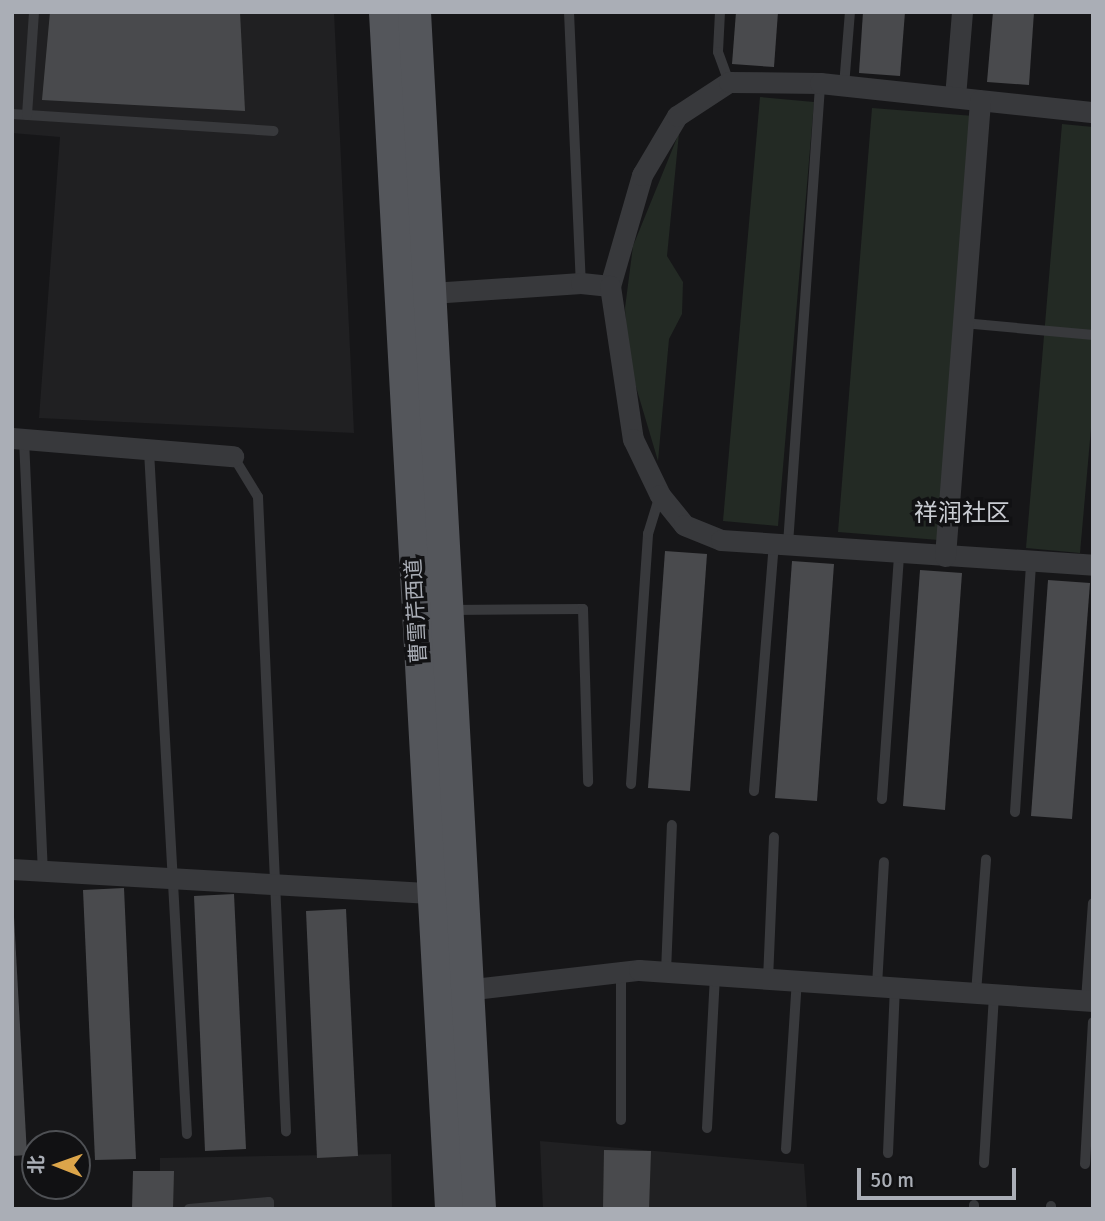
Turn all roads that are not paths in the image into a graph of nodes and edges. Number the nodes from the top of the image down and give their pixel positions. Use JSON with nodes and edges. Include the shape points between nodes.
{"nodes":[{"id":1,"x":34,"y":12,"type":"edge"},
{"id":2,"x":385,"y":12,"type":"edge"},
{"id":3,"x":414,"y":12,"type":"edge"},
{"id":4,"x":569,"y":12,"type":"edge"},
{"id":5,"x":720,"y":12,"type":"edge"},
{"id":6,"x":850,"y":12,"type":"edge"},
{"id":7,"x":962,"y":12,"type":"edge"},
{"id":8,"x":729,"y":82,"type":"junction"},
{"id":9,"x":820,"y":83,"type":"junction"},
{"id":10,"x":844,"y":86,"type":"junction"},
{"id":11,"x":955,"y":97,"type":"junction"},
{"id":12,"x":980,"y":100,"type":"junction"},
{"id":13,"x":1093,"y":111,"type":"edge"},
{"id":14,"x":12,"y":114,"type":"edge"},
{"id":15,"x":27,"y":115,"type":"junction"},
{"id":16,"x":273,"y":131,"type":"dead end"},
{"id":17,"x":581,"y":283,"type":"junction"},
{"id":18,"x":610,"y":286,"type":"junction"},
{"id":19,"x":431,"y":293,"type":"junction"},
{"id":20,"x":963,"y":323,"type":"junction"},
{"id":21,"x":1093,"y":335,"type":"edge"},
{"id":22,"x":18,"y":439,"type":"edge"},
{"id":23,"x":149,"y":451,"type":"junction"},
{"id":24,"x":233,"y":456,"type":"joint"},
{"id":25,"x":660,"y":495,"type":"junction"},
{"id":26,"x":781,"y":544,"type":"junction"},
{"id":27,"x":900,"y":553,"type":"junction"},
{"id":28,"x":945,"y":556,"type":"junction"},
{"id":29,"x":1031,"y":563,"type":"junction"},
{"id":30,"x":1093,"y":564,"type":"edge"},
{"id":31,"x":447,"y":610,"type":"junction"},
{"id":32,"x":588,"y":782,"type":"dead end"},
{"id":33,"x":631,"y":784,"type":"dead end"},
{"id":34,"x":754,"y":791,"type":"dead end"},
{"id":35,"x":883,"y":799,"type":"dead end"},
{"id":36,"x":1015,"y":812,"type":"dead end"},
{"id":37,"x":672,"y":825,"type":"dead end"},
{"id":38,"x":775,"y":837,"type":"dead end"},
{"id":39,"x":986,"y":859,"type":"dead end"},
{"id":40,"x":884,"y":862,"type":"dead end"},
{"id":41,"x":12,"y":869,"type":"edge"},
{"id":42,"x":43,"y":871,"type":"junction"},
{"id":43,"x":175,"y":878,"type":"junction"},
{"id":44,"x":275,"y":884,"type":"junction"},
{"id":45,"x":430,"y":892,"type":"junction"},
{"id":46,"x":1093,"y":903,"type":"edge"},
{"id":47,"x":621,"y":972,"type":"junction"},
{"id":48,"x":666,"y":972,"type":"junction"},
{"id":49,"x":715,"y":976,"type":"junction"},
{"id":50,"x":768,"y":980,"type":"junction"},
{"id":51,"x":797,"y":981,"type":"junction"},
{"id":52,"x":886,"y":987,"type":"junction"},
{"id":53,"x":466,"y":990,"type":"junction"},
{"id":54,"x":985,"y":994,"type":"junction"},
{"id":55,"x":1090,"y":1001,"type":"edge"},
{"id":56,"x":1093,"y":1022,"type":"edge"},
{"id":57,"x":621,"y":1120,"type":"dead end"},
{"id":58,"x":707,"y":1128,"type":"dead end"},
{"id":59,"x":286,"y":1131,"type":"dead end"},
{"id":60,"x":187,"y":1134,"type":"dead end"},
{"id":61,"x":786,"y":1149,"type":"dead end"},
{"id":62,"x":888,"y":1153,"type":"dead end"},
{"id":63,"x":985,"y":1163,"type":"dead end"},
{"id":64,"x":1085,"y":1164,"type":"dead end"},
{"id":65,"x":190,"y":1209,"type":"edge"},
{"id":66,"x":269,"y":1209,"type":"edge"},
{"id":67,"x":451,"y":1209,"type":"edge"},
{"id":68,"x":479,"y":1209,"type":"edge"}],
"edges":[{"from":1,"to":15,"type":"lane"},
{"from":2,"to":45,"type":"main road","name":"曹雪芹西道"},
{"from":3,"to":19,"type":"main road","name":"曹雪芹西道"},
{"from":4,"to":17,"type":"lane"},
{"from":5,"to":8,"type":"lane","via":[[718,52]]},
{"from":6,"to":10,"type":"lane"},
{"from":7,"to":11,"type":"street"},
{"from":8,"to":9,"type":"street"},
{"from":8,"to":18,"type":"street","via":[[677,116],[642,175]]},
{"from":9,"to":10,"type":"street"},
{"from":9,"to":26,"type":"lane"},
{"from":10,"to":11,"type":"street"},
{"from":11,"to":12,"type":"street"},
{"from":12,"to":13,"type":"street"},
{"from":12,"to":20,"type":"street"},
{"from":14,"to":15,"type":"lane"},
{"from":15,"to":16,"type":"lane"},
{"from":17,"to":18,"type":"street"},
{"from":17,"to":19,"type":"street"},
{"from":18,"to":25,"type":"street","via":[[633,439]]},
{"from":19,"to":31,"type":"main road","name":"曹雪芹西道"},
{"from":20,"to":21,"type":"lane"},
{"from":20,"to":28,"type":"street"},
{"from":22,"to":23,"type":"street"},
{"from":22,"to":42,"type":"lane"},
{"from":23,"to":24,"type":"street"},
{"from":23,"to":43,"type":"lane"},
{"from":24,"to":44,"type":"lane","via":[[258,497]]},
{"from":25,"to":26,"type":"street","via":[[684,525],[721,540]]},
{"from":25,"to":33,"type":"lane","via":[[648,534]]},
{"from":26,"to":27,"type":"street"},
{"from":26,"to":34,"type":"lane"},
{"from":27,"to":28,"type":"street"},
{"from":27,"to":35,"type":"lane"},
{"from":28,"to":29,"type":"street"},
{"from":29,"to":30,"type":"street"},
{"from":29,"to":36,"type":"lane"},
{"from":31,"to":32,"type":"lane","via":[[583,609]]},
{"from":31,"to":53,"type":"main road","name":"曹雪芹西道"},
{"from":37,"to":48,"type":"lane"},
{"from":38,"to":50,"type":"lane"},
{"from":39,"to":54,"type":"lane"},
{"from":40,"to":52,"type":"lane"},
{"from":41,"to":42,"type":"street"},
{"from":42,"to":43,"type":"street"},
{"from":43,"to":44,"type":"street"},
{"from":43,"to":60,"type":"lane"},
{"from":44,"to":45,"type":"street"},
{"from":44,"to":59,"type":"lane"},
{"from":45,"to":67,"type":"main road","name":"曹雪芹西道"},
{"from":46,"to":55,"type":"lane"},
{"from":47,"to":48,"type":"street"},
{"from":47,"to":53,"type":"street"},
{"from":47,"to":57,"type":"lane"},
{"from":48,"to":49,"type":"street"},
{"from":49,"to":50,"type":"street"},
{"from":49,"to":58,"type":"lane"},
{"from":50,"to":51,"type":"street"},
{"from":51,"to":52,"type":"street"},
{"from":51,"to":61,"type":"lane"},
{"from":52,"to":54,"type":"street"},
{"from":52,"to":62,"type":"lane"},
{"from":53,"to":68,"type":"main road","name":"曹雪芹西道"},
{"from":54,"to":55,"type":"street"},
{"from":54,"to":63,"type":"lane"},
{"from":56,"to":64,"type":"lane"},
{"from":65,"to":66,"type":"lane","via":[[269,1202]]}]}
